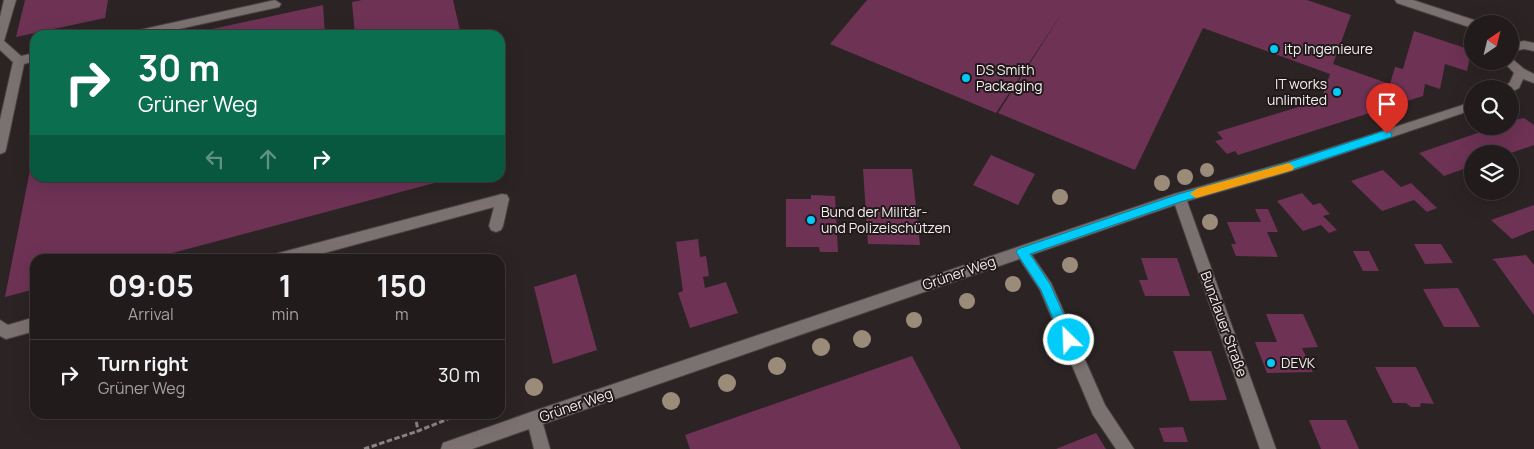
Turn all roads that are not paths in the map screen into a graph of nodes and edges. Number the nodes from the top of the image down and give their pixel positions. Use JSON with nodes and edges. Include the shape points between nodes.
{"nodes":[{"id":1,"x":10,"y":0,"type":"edge"},
{"id":2,"x":1401,"y":0,"type":"edge"},
{"id":3,"x":275,"y":4,"type":"dead end"},
{"id":4,"x":1464,"y":21,"type":"edge"},
{"id":5,"x":158,"y":30,"type":"edge"},
{"id":6,"x":0,"y":39,"type":"edge"},
{"id":7,"x":0,"y":44,"type":"edge"},
{"id":8,"x":1519,"y":45,"type":"edge"},
{"id":9,"x":1534,"y":47,"type":"edge"},
{"id":10,"x":30,"y":58,"type":"edge"},
{"id":11,"x":19,"y":60,"type":"junction"},
{"id":12,"x":1520,"y":72,"type":"joint"},
{"id":13,"x":1534,"y":79,"type":"edge"},
{"id":14,"x":1517,"y":80,"type":"edge"},
{"id":15,"x":1464,"y":109,"type":"edge"},
{"id":16,"x":0,"y":149,"type":"edge"},
{"id":17,"x":1179,"y":198,"type":"junction"},
{"id":18,"x":496,"y":226,"type":"dead end"},
{"id":19,"x":1022,"y":252,"type":"junction"},
{"id":20,"x":298,"y":254,"type":"edge"},
{"id":21,"x":30,"y":325,"type":"edge"},
{"id":22,"x":0,"y":326,"type":"edge"},
{"id":23,"x":534,"y":419,"type":"junction"},
{"id":24,"x":449,"y":449,"type":"edge"},
{"id":25,"x":542,"y":449,"type":"edge"},
{"id":26,"x":1126,"y":449,"type":"edge"},
{"id":27,"x":1268,"y":449,"type":"edge"}],
"edges":[{"from":1,"to":6,"type":"street"},
{"from":2,"to":4,"type":"street"},
{"from":3,"to":5,"type":"street"},
{"from":7,"to":11,"type":"street"},
{"from":8,"to":9,"type":"street"},
{"from":10,"to":11,"type":"street"},
{"from":11,"to":16,"type":"street"},
{"from":12,"to":13,"type":"street"},
{"from":12,"to":14,"type":"street"},
{"from":15,"to":17,"type":"street","name":"Grüner Weg","via":[[1288,167]]},
{"from":17,"to":19,"type":"street","name":"Grüner Weg"},
{"from":17,"to":27,"type":"street","name":"Bunzlauer Straße"},
{"from":18,"to":20,"type":"street","via":[[502,199]]},
{"from":19,"to":23,"type":"street","name":"Grüner Weg"},
{"from":19,"to":26,"type":"street","via":[[1046,287],[1099,410]]},
{"from":21,"to":22,"type":"street","via":[[6,332]]},
{"from":23,"to":24,"type":"street","name":"Grüner Weg"},
{"from":23,"to":25,"type":"street"}]}
